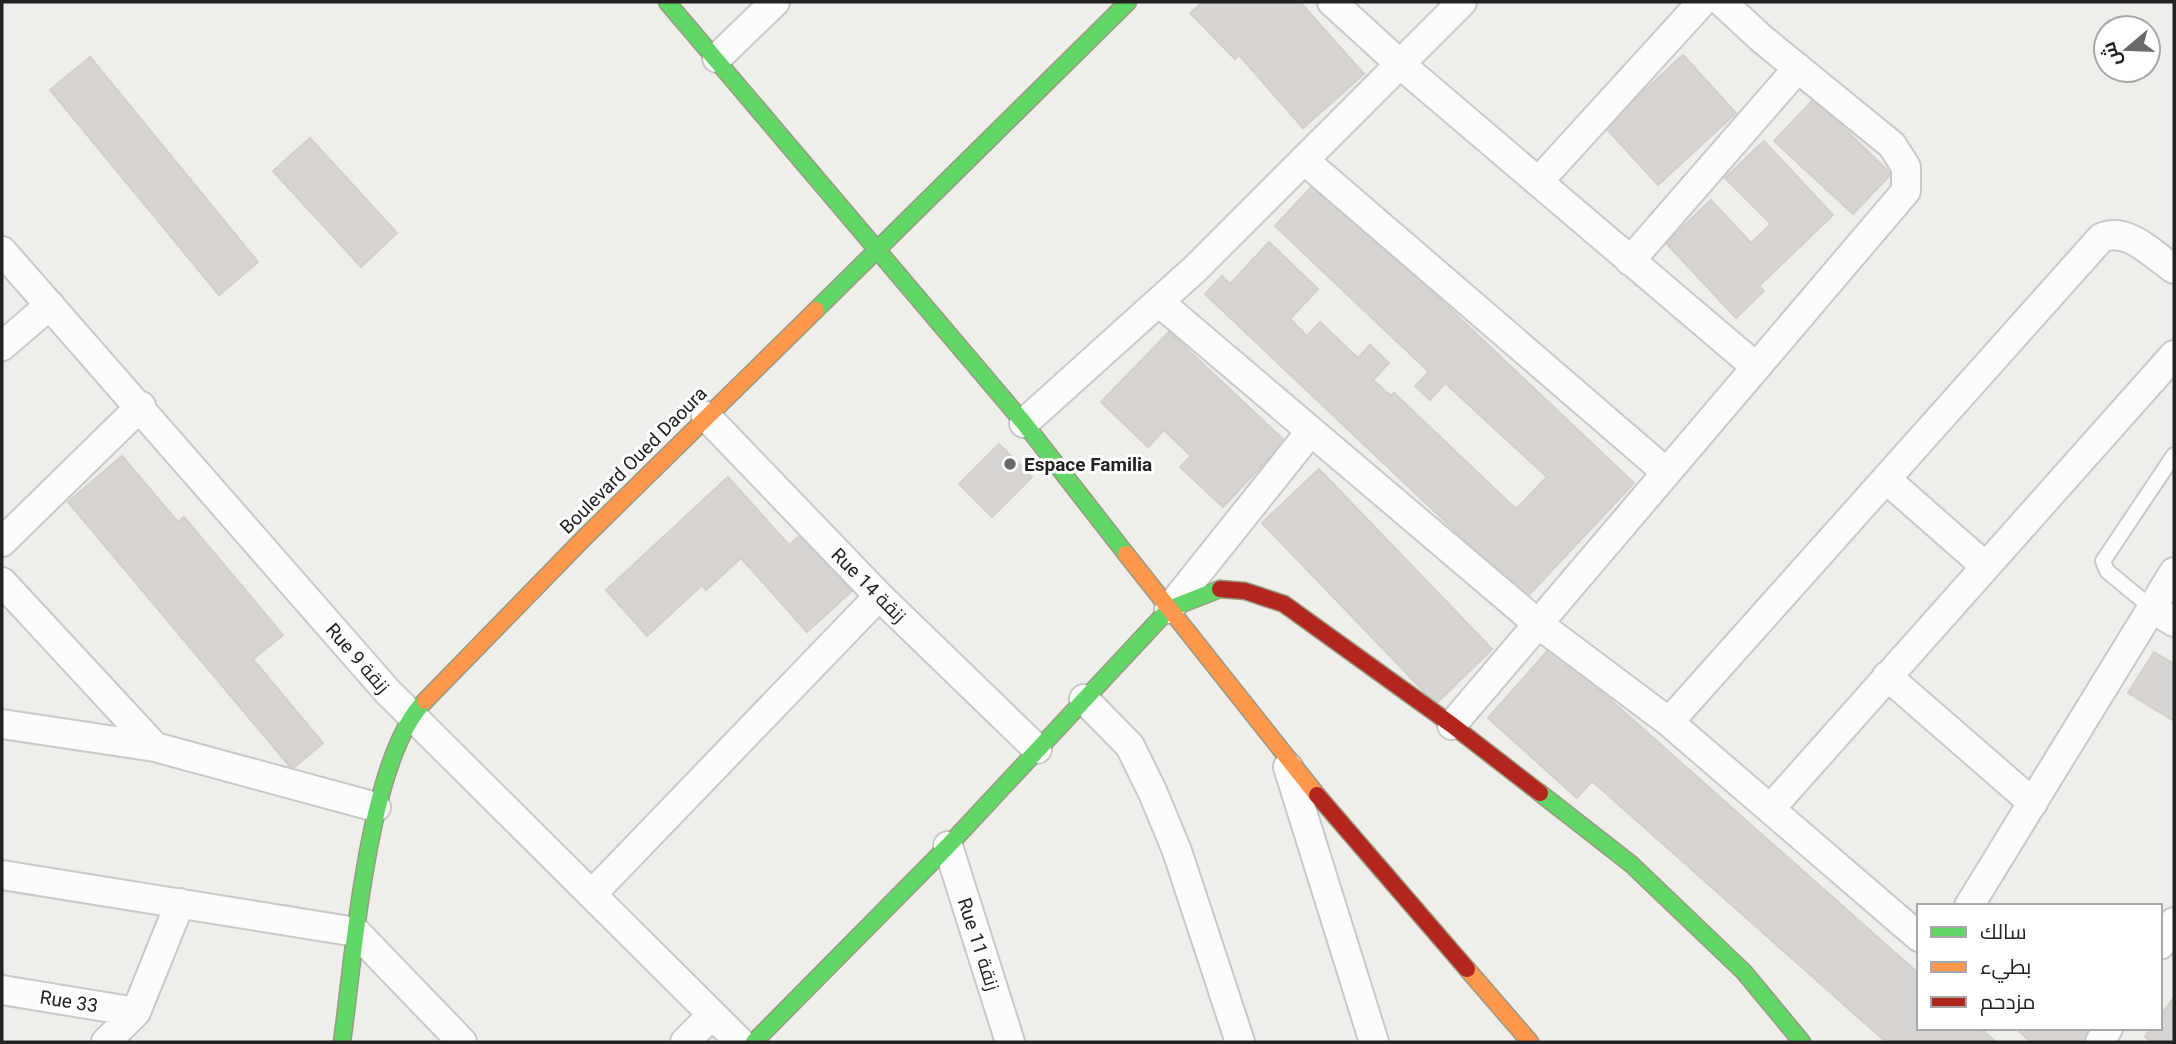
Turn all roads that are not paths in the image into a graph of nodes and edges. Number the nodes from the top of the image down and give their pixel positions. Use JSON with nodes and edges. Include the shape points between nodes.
{"nodes":[{"id":1,"x":667,"y":2,"type":"edge"},
{"id":2,"x":775,"y":2,"type":"edge"},
{"id":3,"x":1128,"y":2,"type":"edge"},
{"id":4,"x":1332,"y":2,"type":"edge"},
{"id":5,"x":1462,"y":2,"type":"edge"},
{"id":6,"x":1702,"y":2,"type":"edge"},
{"id":7,"x":1722,"y":2,"type":"edge"},
{"id":8,"x":717,"y":58,"type":"junction"},
{"id":9,"x":1400,"y":64,"type":"junction"},
{"id":10,"x":1798,"y":68,"type":"junction"},
{"id":11,"x":1304,"y":160,"type":"junction"},
{"id":12,"x":1538,"y":183,"type":"junction"},
{"id":13,"x":877,"y":247,"type":"junction"},
{"id":14,"x":2,"y":251,"type":"edge"},
{"id":15,"x":1630,"y":261,"type":"junction"},
{"id":16,"x":2174,"y":269,"type":"edge"},
{"id":17,"x":1158,"y":302,"type":"junction"},
{"id":18,"x":50,"y":305,"type":"junction"},
{"id":19,"x":2,"y":346,"type":"edge"},
{"id":20,"x":2174,"y":355,"type":"edge"},
{"id":21,"x":1756,"y":367,"type":"junction"},
{"id":22,"x":141,"y":406,"type":"junction"},
{"id":23,"x":706,"y":416,"type":"junction"},
{"id":24,"x":1024,"y":424,"type":"junction"},
{"id":25,"x":1311,"y":432,"type":"junction"},
{"id":26,"x":2174,"y":455,"type":"edge"},
{"id":27,"x":1666,"y":472,"type":"junction"},
{"id":28,"x":1886,"y":479,"type":"junction"},
{"id":29,"x":2,"y":542,"type":"edge"},
{"id":30,"x":1985,"y":566,"type":"junction"},
{"id":31,"x":2174,"y":572,"type":"edge"},
{"id":32,"x":2,"y":582,"type":"edge"},
{"id":33,"x":879,"y":596,"type":"junction"},
{"id":34,"x":1169,"y":609,"type":"junction"},
{"id":35,"x":2164,"y":615,"type":"edge"},
{"id":36,"x":1536,"y":623,"type":"junction"},
{"id":37,"x":1887,"y":676,"type":"junction"},
{"id":38,"x":1084,"y":699,"type":"junction"},
{"id":39,"x":410,"y":716,"type":"junction"},
{"id":40,"x":1669,"y":722,"type":"junction"},
{"id":41,"x":2,"y":724,"type":"edge"},
{"id":42,"x":1452,"y":725,"type":"junction"},
{"id":43,"x":155,"y":747,"type":"junction"},
{"id":44,"x":1037,"y":750,"type":"junction"},
{"id":45,"x":1286,"y":759,"type":"junction"},
{"id":46,"x":2033,"y":803,"type":"junction"},
{"id":47,"x":376,"y":807,"type":"junction"},
{"id":48,"x":1771,"y":808,"type":"junction"},
{"id":49,"x":948,"y":846,"type":"junction"},
{"id":50,"x":2,"y":875,"type":"edge"},
{"id":51,"x":593,"y":893,"type":"junction"},
{"id":52,"x":180,"y":903,"type":"junction"},
{"id":53,"x":1970,"y":904,"type":"edge"},
{"id":54,"x":2174,"y":922,"type":"edge"},
{"id":55,"x":356,"y":932,"type":"junction"},
{"id":56,"x":1917,"y":935,"type":"edge"},
{"id":57,"x":2162,"y":942,"type":"edge"},
{"id":58,"x":2,"y":990,"type":"edge"},
{"id":59,"x":136,"y":1012,"type":"junction"},
{"id":60,"x":712,"y":1015,"type":"junction"},
{"id":61,"x":106,"y":1042,"type":"edge"},
{"id":62,"x":342,"y":1042,"type":"edge"},
{"id":63,"x":462,"y":1042,"type":"edge"},
{"id":64,"x":685,"y":1042,"type":"edge"},
{"id":65,"x":740,"y":1042,"type":"edge"},
{"id":66,"x":754,"y":1042,"type":"edge"},
{"id":67,"x":1010,"y":1042,"type":"edge"},
{"id":68,"x":1240,"y":1042,"type":"edge"},
{"id":69,"x":1374,"y":1042,"type":"edge"},
{"id":70,"x":1530,"y":1042,"type":"edge"},
{"id":71,"x":1802,"y":1042,"type":"edge"}],
"edges":[{"from":1,"to":8,"type":"street"},
{"from":2,"to":8,"type":"street"},
{"from":3,"to":13,"type":"street","name":"Boulevard Oued Daoura"},
{"from":4,"to":9,"type":"street"},
{"from":5,"to":9,"type":"street"},
{"from":6,"to":12,"type":"street"},
{"from":7,"to":10,"type":"street"},
{"from":8,"to":13,"type":"street"},
{"from":9,"to":11,"type":"street"},
{"from":9,"to":12,"type":"street"},
{"from":10,"to":15,"type":"street"},
{"from":10,"to":21,"type":"street","via":[[1892,145],[1906,167],[1906,191]]},
{"from":11,"to":17,"type":"street"},
{"from":11,"to":27,"type":"street"},
{"from":12,"to":15,"type":"street"},
{"from":13,"to":23,"type":"street","name":"Boulevard Oued Daoura"},
{"from":13,"to":24,"type":"street"},
{"from":14,"to":18,"type":"street","name":"Rue 9 زنقة"},
{"from":15,"to":21,"type":"street"},
{"from":16,"to":28,"type":"street","via":[[2123,234],[2101,239]]},
{"from":17,"to":24,"type":"street"},
{"from":17,"to":25,"type":"street"},
{"from":18,"to":19,"type":"street"},
{"from":18,"to":22,"type":"street","name":"Rue 9 زنقة"},
{"from":20,"to":30,"type":"street"},
{"from":21,"to":27,"type":"street"},
{"from":22,"to":29,"type":"street"},
{"from":22,"to":39,"type":"street","name":"Rue 9 زنقة"},
{"from":23,"to":33,"type":"street","name":"Rue 14 زنقة"},
{"from":23,"to":39,"type":"street","name":"Boulevard Oued Daoura"},
{"from":24,"to":34,"type":"street"},
{"from":25,"to":34,"type":"street"},
{"from":25,"to":36,"type":"street"},
{"from":26,"to":35,"type":"lane","via":[[2103,561],[2107,571]]},
{"from":27,"to":36,"type":"street"},
{"from":28,"to":30,"type":"street"},
{"from":28,"to":40,"type":"street"},
{"from":30,"to":37,"type":"street"},
{"from":31,"to":35,"type":"street"},
{"from":32,"to":43,"type":"street"},
{"from":33,"to":44,"type":"street","name":"Rue 14 زنقة"},
{"from":33,"to":51,"type":"street"},
{"from":34,"to":38,"type":"street"},
{"from":34,"to":42,"type":"street","via":[[1222,589],[1245,590],[1284,604]]},
{"from":34,"to":45,"type":"street"},
{"from":35,"to":46,"type":"street"},
{"from":36,"to":40,"type":"street"},
{"from":36,"to":42,"type":"street"},
{"from":37,"to":46,"type":"street"},
{"from":37,"to":48,"type":"street"},
{"from":38,"to":44,"type":"street"},
{"from":38,"to":68,"type":"street","via":[[1130,746],[1153,793],[1177,851]]},
{"from":39,"to":47,"type":"street","name":"Boulevard Oued Daoura"},
{"from":39,"to":51,"type":"street","name":"Rue 9 زنقة"},
{"from":40,"to":48,"type":"street"},
{"from":41,"to":43,"type":"street"},
{"from":42,"to":71,"type":"street","via":[[1631,864],[1744,972]]},
{"from":43,"to":47,"type":"street"},
{"from":44,"to":49,"type":"street"},
{"from":45,"to":69,"type":"street"},
{"from":45,"to":70,"type":"street"},
{"from":46,"to":53,"type":"street"},
{"from":47,"to":55,"type":"street","name":"Boulevard Oued Daoura"},
{"from":48,"to":56,"type":"street"},
{"from":49,"to":66,"type":"street"},
{"from":49,"to":67,"type":"street","name":"Rue 11 زنقة"},
{"from":50,"to":52,"type":"street"},
{"from":51,"to":60,"type":"street","name":"Rue 9 زنقة"},
{"from":52,"to":55,"type":"street"},
{"from":52,"to":59,"type":"street"},
{"from":54,"to":57,"type":"street"},
{"from":55,"to":62,"type":"street","name":"Boulevard Oued Daoura"},
{"from":55,"to":63,"type":"street"},
{"from":58,"to":59,"type":"street","name":"Rue 33"},
{"from":59,"to":61,"type":"street"},
{"from":60,"to":64,"type":"street"},
{"from":60,"to":65,"type":"street","name":"Rue 9 زنقة"}]}
